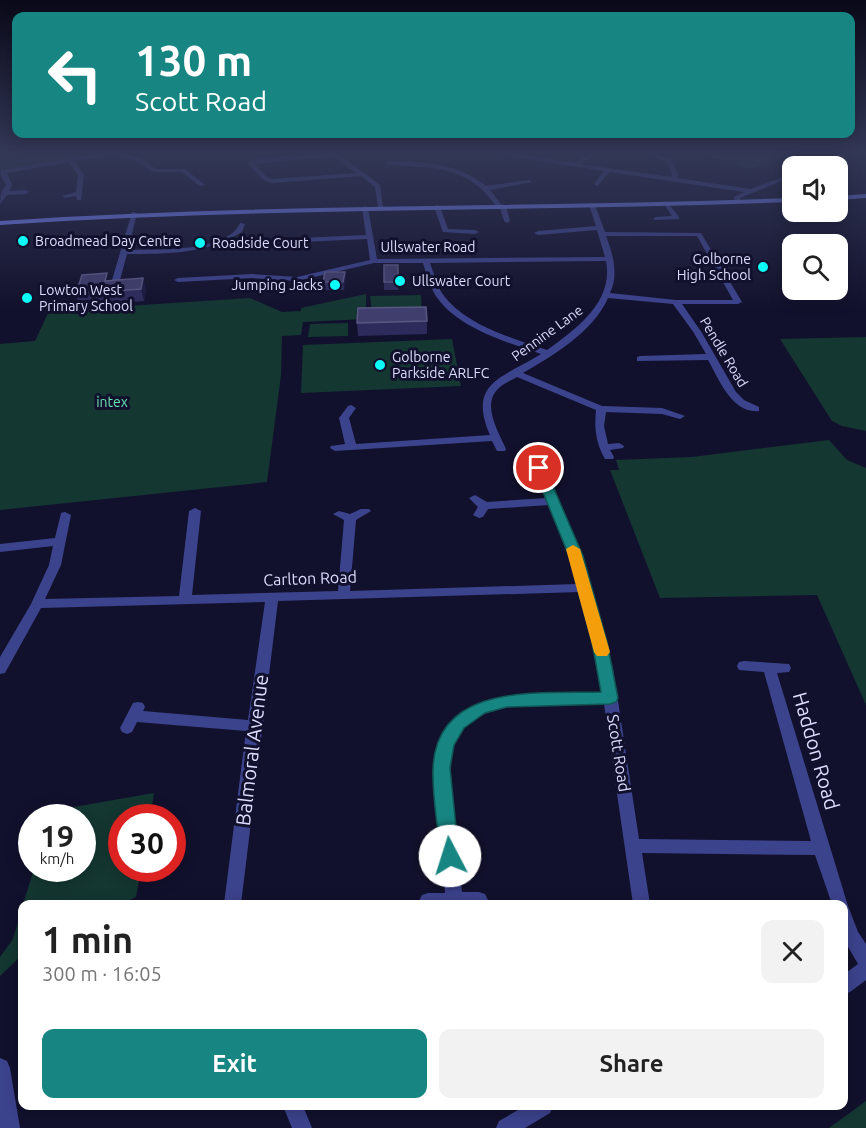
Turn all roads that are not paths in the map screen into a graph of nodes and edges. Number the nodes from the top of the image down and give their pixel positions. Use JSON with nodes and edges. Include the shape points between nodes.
{"nodes":[{"id":1,"x":667,"y":204,"type":"edge"},
{"id":2,"x":592,"y":205,"type":"junction"},
{"id":3,"x":619,"y":205,"type":"edge"},
{"id":4,"x":501,"y":206,"type":"junction"},
{"id":5,"x":381,"y":207,"type":"joint"},
{"id":6,"x":437,"y":207,"type":"junction"},
{"id":7,"x":365,"y":208,"type":"junction"},
{"id":8,"x":134,"y":213,"type":"junction"},
{"id":9,"x":656,"y":219,"type":"dead end"},
{"id":10,"x":507,"y":221,"type":"dead end"},
{"id":11,"x":0,"y":223,"type":"edge"},
{"id":12,"x":242,"y":224,"type":"dead end"},
{"id":13,"x":600,"y":231,"type":"junction"},
{"id":14,"x":475,"y":232,"type":"dead end"},
{"id":15,"x":538,"y":233,"type":"dead end"},
{"id":16,"x":369,"y":237,"type":"junction"},
{"id":17,"x":300,"y":240,"type":"dead end"},
{"id":18,"x":213,"y":246,"type":"junction"},
{"id":19,"x":123,"y":252,"type":"junction"},
{"id":20,"x":211,"y":254,"type":"dead end"},
{"id":21,"x":609,"y":258,"type":"junction"},
{"id":22,"x":374,"y":261,"type":"junction"},
{"id":23,"x":426,"y":261,"type":"junction"},
{"id":24,"x":116,"y":280,"type":"edge"},
{"id":25,"x":178,"y":280,"type":"dead end"},
{"id":26,"x":606,"y":295,"type":"junction"},
{"id":27,"x":676,"y":302,"type":"junction"},
{"id":28,"x":546,"y":353,"type":"junction"},
{"id":29,"x":711,"y":357,"type":"junction"},
{"id":30,"x":640,"y":359,"type":"dead end"},
{"id":31,"x":515,"y":373,"type":"junction"},
{"id":32,"x":352,"y":407,"type":"dead end"},
{"id":33,"x":601,"y":409,"type":"junction"},
{"id":34,"x":758,"y":409,"type":"dead end"},
{"id":35,"x":681,"y":417,"type":"dead end"},
{"id":36,"x":496,"y":438,"type":"junction"},
{"id":37,"x":351,"y":446,"type":"junction"},
{"id":38,"x":619,"y":446,"type":"dead end"},
{"id":39,"x":335,"y":448,"type":"dead end"},
{"id":40,"x":501,"y":449,"type":"dead end"},
{"id":41,"x":539,"y":468,"type":"dead end"},
{"id":42,"x":475,"y":498,"type":"dead end"},
{"id":43,"x":553,"y":501,"type":"junction"},
{"id":44,"x":195,"y":511,"type":"dead end"},
{"id":45,"x":365,"y":511,"type":"dead end"},
{"id":46,"x":65,"y":515,"type":"dead end"},
{"id":47,"x":61,"y":541,"type":"junction"},
{"id":48,"x":0,"y":548,"type":"edge"},
{"id":49,"x":584,"y":588,"type":"junction"},
{"id":50,"x":344,"y":594,"type":"junction"},
{"id":51,"x":272,"y":596,"type":"junction"},
{"id":52,"x":185,"y":600,"type":"junction"},
{"id":53,"x":37,"y":604,"type":"junction"},
{"id":54,"x":744,"y":666,"type":"dead end"},
{"id":55,"x":0,"y":669,"type":"edge"},
{"id":56,"x":610,"y":698,"type":"junction"},
{"id":57,"x":133,"y":717,"type":"dead end"},
{"id":58,"x":254,"y":726,"type":"junction"},
{"id":59,"x":634,"y":846,"type":"junction"},
{"id":60,"x":821,"y":848,"type":"junction"},
{"id":61,"x":233,"y":900,"type":"edge"},
{"id":62,"x":428,"y":900,"type":"dead end"},
{"id":63,"x":454,"y":900,"type":"junction"},
{"id":64,"x":479,"y":900,"type":"dead end"},
{"id":65,"x":641,"y":900,"type":"edge"},
{"id":66,"x":839,"y":900,"type":"edge"},
{"id":67,"x":848,"y":926,"type":"edge"},
{"id":68,"x":866,"y":961,"type":"edge"},
{"id":69,"x":866,"y":969,"type":"edge"},
{"id":70,"x":848,"y":983,"type":"edge"},
{"id":71,"x":0,"y":1068,"type":"edge"},
{"id":72,"x":295,"y":1110,"type":"edge"},
{"id":73,"x":536,"y":1110,"type":"edge"},
{"id":74,"x":10,"y":1128,"type":"edge"},
{"id":75,"x":302,"y":1128,"type":"edge"},
{"id":76,"x":506,"y":1128,"type":"edge"}],
"edges":[{"from":1,"to":9,"type":"street","via":[[677,218]]},
{"from":2,"to":3,"type":"main road"},
{"from":2,"to":4,"type":"main road"},
{"from":2,"to":13,"type":"street","name":"Pennine Lane"},
{"from":4,"to":6,"type":"main road"},
{"from":4,"to":10,"type":"street"},
{"from":5,"to":6,"type":"main road"},
{"from":5,"to":7,"type":"main road"},
{"from":6,"to":14,"type":"street","via":[[445,231]]},
{"from":7,"to":8,"type":"main road"},
{"from":7,"to":16,"type":"street"},
{"from":8,"to":11,"type":"main road"},
{"from":8,"to":19,"type":"street"},
{"from":12,"to":18,"type":"street","via":[[240,231]]},
{"from":13,"to":15,"type":"street"},
{"from":13,"to":21,"type":"street","name":"Pennine Lane"},
{"from":13,"to":27,"type":"street","via":[[699,234],[738,302]]},
{"from":16,"to":17,"type":"street"},
{"from":16,"to":22,"type":"street"},
{"from":18,"to":19,"type":"street"},
{"from":18,"to":20,"type":"street"},
{"from":19,"to":24,"type":"street"},
{"from":21,"to":23,"type":"street","name":"Ullswater Road"},
{"from":21,"to":26,"type":"street","name":"Pennine Lane","via":[[611,277]]},
{"from":22,"to":23,"type":"street","name":"Ullswater Road"},
{"from":22,"to":25,"type":"street","name":"Ullswater Road","via":[[297,279],[252,276]]},
{"from":23,"to":28,"type":"street","via":[[438,294],[453,309],[483,327]]},
{"from":26,"to":27,"type":"street"},
{"from":26,"to":28,"type":"street","name":"Pennine Lane","via":[[600,309],[584,326]]},
{"from":27,"to":29,"type":"street","name":"Pendle Road"},
{"from":28,"to":31,"type":"street","name":"Pennine Lane"},
{"from":29,"to":30,"type":"street"},
{"from":29,"to":34,"type":"street","name":"Pendle Road","via":[[732,394]]},
{"from":31,"to":33,"type":"street"},
{"from":31,"to":36,"type":"street","name":"Pennine Lane","via":[[485,398]]},
{"from":32,"to":37,"type":"street","via":[[344,418]]},
{"from":33,"to":35,"type":"street","via":[[662,411]]},
{"from":33,"to":38,"type":"street","via":[[599,426],[606,452]]},
{"from":36,"to":37,"type":"street"},
{"from":36,"to":40,"type":"street","name":"Pennine Lane"},
{"from":37,"to":39,"type":"street"},
{"from":41,"to":43,"type":"street","name":"Scott Road"},
{"from":42,"to":43,"type":"street","via":[[482,511]]},
{"from":43,"to":49,"type":"street","name":"Scott Road","via":[[576,556]]},
{"from":44,"to":52,"type":"street"},
{"from":45,"to":50,"type":"street","via":[[344,516]]},
{"from":46,"to":47,"type":"street"},
{"from":47,"to":48,"type":"street"},
{"from":47,"to":53,"type":"street"},
{"from":49,"to":50,"type":"street","name":"Carlton Road"},
{"from":49,"to":56,"type":"street","name":"Scott Road","via":[[606,668]]},
{"from":50,"to":51,"type":"street","name":"Carlton Road"},
{"from":51,"to":52,"type":"street","name":"Carlton Road"},
{"from":51,"to":58,"type":"street","name":"Balmoral Avenue"},
{"from":52,"to":53,"type":"street","name":"Carlton Road"},
{"from":53,"to":55,"type":"street"},
{"from":54,"to":60,"type":"street","name":"Haddon Road","via":[[776,668]]},
{"from":56,"to":59,"type":"street","name":"Scott Road"},
{"from":56,"to":63,"type":"street","via":[[492,703],[458,724],[446,745],[442,768]]},
{"from":57,"to":58,"type":"street"},
{"from":58,"to":61,"type":"street","name":"Balmoral Avenue"},
{"from":59,"to":60,"type":"street"},
{"from":59,"to":65,"type":"street","name":"Scott Road"},
{"from":60,"to":66,"type":"street","name":"Haddon Road"},
{"from":62,"to":63,"type":"street"},
{"from":63,"to":64,"type":"street"},
{"from":67,"to":68,"type":"street"},
{"from":69,"to":70,"type":"street"},
{"from":71,"to":74,"type":"street"},
{"from":72,"to":75,"type":"street"},
{"from":73,"to":76,"type":"street"}]}
